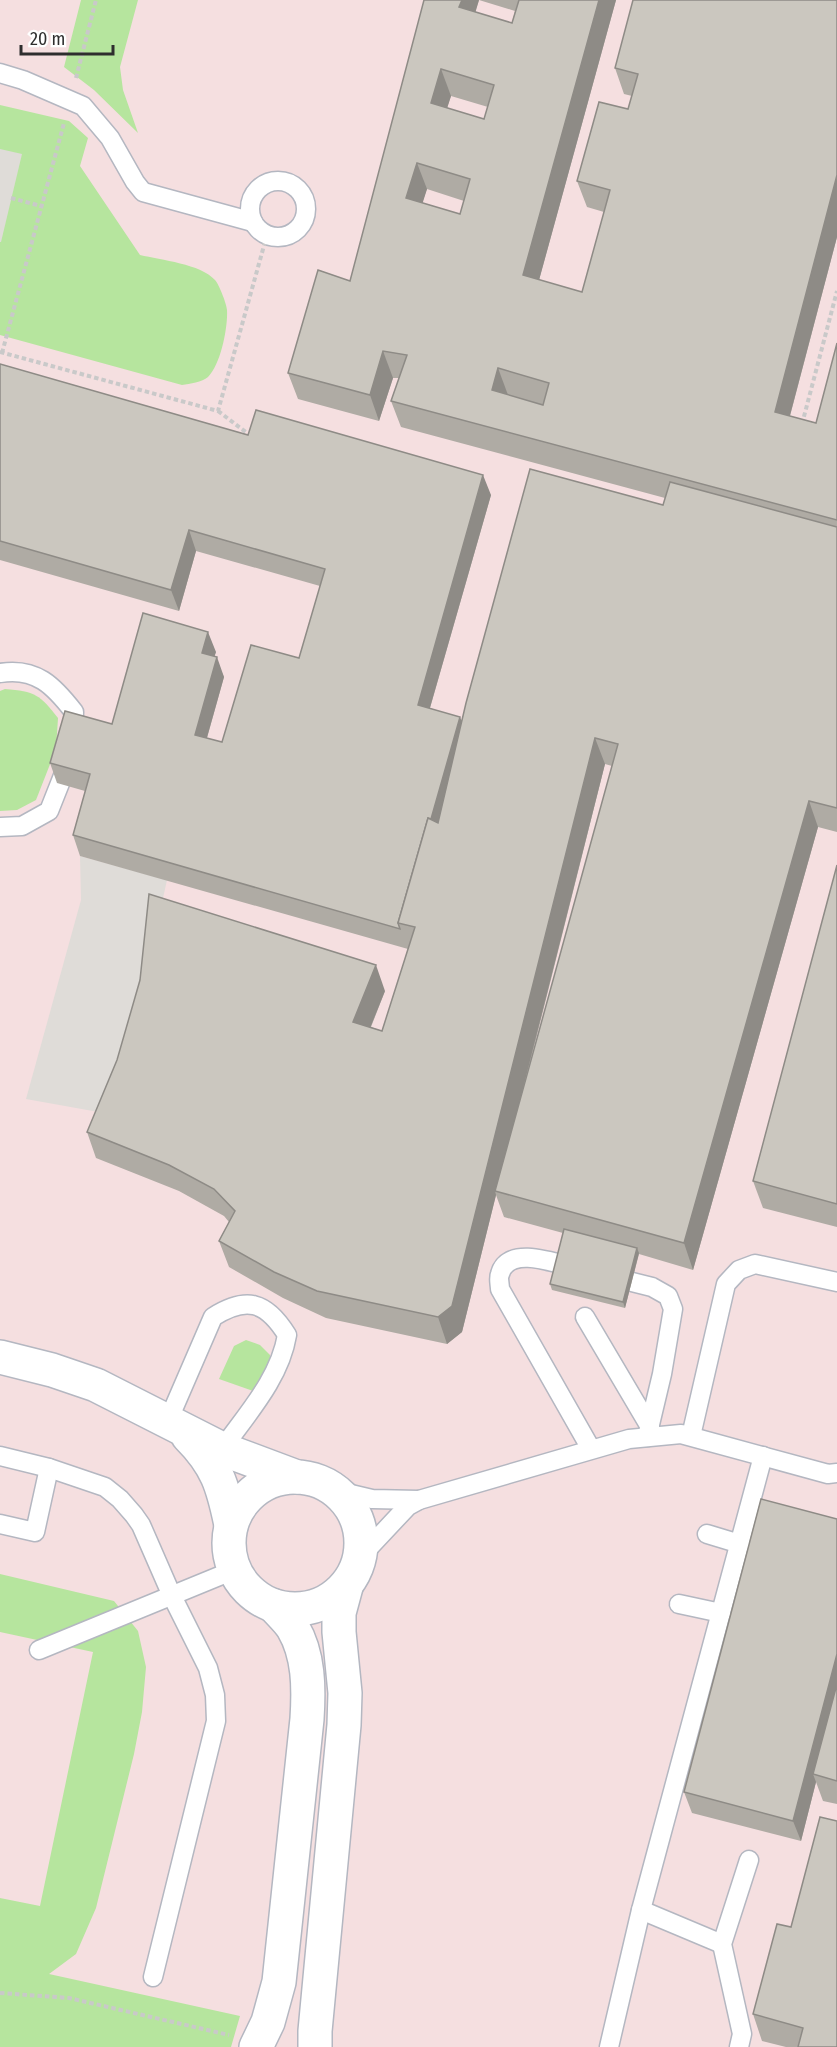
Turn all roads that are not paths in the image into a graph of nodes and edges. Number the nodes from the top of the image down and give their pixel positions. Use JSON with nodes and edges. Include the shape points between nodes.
{"nodes":[{"id":1,"x":0,"y":73,"type":"edge"},
{"id":2,"x":252,"y":222,"type":"junction"},
{"id":3,"x":0,"y":673,"type":"edge"},
{"id":4,"x":0,"y":827,"type":"edge"},
{"id":5,"x":837,"y":1282,"type":"edge"},
{"id":6,"x":585,"y":1317,"type":"dead end"},
{"id":7,"x":0,"y":1358,"type":"edge"},
{"id":8,"x":174,"y":1425,"type":"junction"},
{"id":9,"x":648,"y":1432,"type":"junction"},
{"id":10,"x":691,"y":1436,"type":"junction"},
{"id":11,"x":222,"y":1449,"type":"junction"},
{"id":12,"x":591,"y":1449,"type":"junction"},
{"id":13,"x":0,"y":1456,"type":"edge"},
{"id":14,"x":763,"y":1456,"type":"junction"},
{"id":15,"x":49,"y":1468,"type":"junction"},
{"id":16,"x":837,"y":1473,"type":"edge"},
{"id":17,"x":297,"y":1477,"type":"junction"},
{"id":18,"x":334,"y":1490,"type":"junction"},
{"id":19,"x":419,"y":1500,"type":"junction"},
{"id":20,"x":0,"y":1524,"type":"edge"},
{"id":21,"x":231,"y":1525,"type":"junction"},
{"id":22,"x":707,"y":1534,"type":"dead end"},
{"id":23,"x":740,"y":1544,"type":"junction"},
{"id":24,"x":361,"y":1556,"type":"junction"},
{"id":25,"x":234,"y":1570,"type":"junction"},
{"id":26,"x":346,"y":1587,"type":"junction"},
{"id":27,"x":172,"y":1596,"type":"junction"},
{"id":28,"x":679,"y":1604,"type":"dead end"},
{"id":29,"x":274,"y":1606,"type":"junction"},
{"id":30,"x":722,"y":1613,"type":"junction"},
{"id":31,"x":39,"y":1650,"type":"dead end"},
{"id":32,"x":749,"y":1860,"type":"dead end"},
{"id":33,"x":641,"y":1910,"type":"junction"},
{"id":34,"x":722,"y":1944,"type":"junction"},
{"id":35,"x":153,"y":1977,"type":"dead end"},
{"id":36,"x":257,"y":2044,"type":"edge"},
{"id":37,"x":315,"y":2047,"type":"edge"},
{"id":38,"x":609,"y":2047,"type":"edge"},
{"id":39,"x":739,"y":2047,"type":"edge"}],
"edges":[{"from":1,"to":2,"type":"lane","via":[[83,106],[110,138],[143,192]]},
{"from":2,"to":2,"type":"lane","via":[[251,200],[264,185],[283,181],[300,192],[306,210],[293,233],[267,235]]},
{"from":3,"to":4,"type":"lane","via":[[33,675],[56,689],[74,712],[72,753],[49,811],[22,826]]},
{"from":5,"to":10,"type":"lane","via":[[755,1264],[739,1270],[726,1284]]},
{"from":6,"to":9,"type":"lane"},
{"from":7,"to":8,"type":"street","via":[[96,1385]]},
{"from":8,"to":11,"type":"street"},
{"from":8,"to":11,"type":"lane","via":[[213,1317],[229,1307],[259,1307],[277,1319],[287,1335],[285,1349],[254,1405]]},
{"from":8,"to":21,"type":"street","via":[[201,1449],[222,1483]]},
{"from":9,"to":10,"type":"lane"},
{"from":9,"to":12,"type":"lane"},
{"from":9,"to":12,"type":"lane","via":[[673,1309],[668,1296],[652,1287],[524,1256],[506,1264],[500,1274],[500,1289]]},
{"from":10,"to":14,"type":"lane"},
{"from":11,"to":17,"type":"street"},
{"from":12,"to":19,"type":"lane"},
{"from":13,"to":15,"type":"lane"},
{"from":14,"to":16,"type":"lane"},
{"from":14,"to":23,"type":"lane"},
{"from":15,"to":20,"type":"lane","via":[[35,1532]]},
{"from":15,"to":27,"type":"lane","via":[[105,1487],[120,1499],[141,1525]]},
{"from":17,"to":18,"type":"street"},
{"from":17,"to":21,"type":"street","via":[[276,1480],[256,1490],[241,1505]]},
{"from":18,"to":19,"type":"lane","via":[[372,1499]]},
{"from":18,"to":24,"type":"street","via":[[357,1519],[362,1537]]},
{"from":19,"to":24,"type":"lane","via":[[408,1506]]},
{"from":21,"to":25,"type":"street","via":[[229,1548]]},
{"from":22,"to":23,"type":"lane"},
{"from":23,"to":30,"type":"lane"},
{"from":24,"to":26,"type":"street"},
{"from":25,"to":27,"type":"lane"},
{"from":25,"to":29,"type":"street","via":[[244,1586]]},
{"from":26,"to":29,"type":"street","via":[[313,1608],[293,1610]]},
{"from":26,"to":37,"type":"street","via":[[339,1613],[344,1725]]},
{"from":27,"to":31,"type":"lane"},
{"from":27,"to":35,"type":"lane","via":[[208,1668],[216,1721]]},
{"from":28,"to":30,"type":"lane"},
{"from":29,"to":36,"type":"street","via":[[292,1627],[301,1647],[309,1690],[279,1982],[268,2022]]},
{"from":30,"to":33,"type":"lane"},
{"from":32,"to":34,"type":"lane"},
{"from":33,"to":34,"type":"lane"},
{"from":33,"to":38,"type":"lane"},
{"from":34,"to":39,"type":"lane","via":[[742,2034]]}]}
